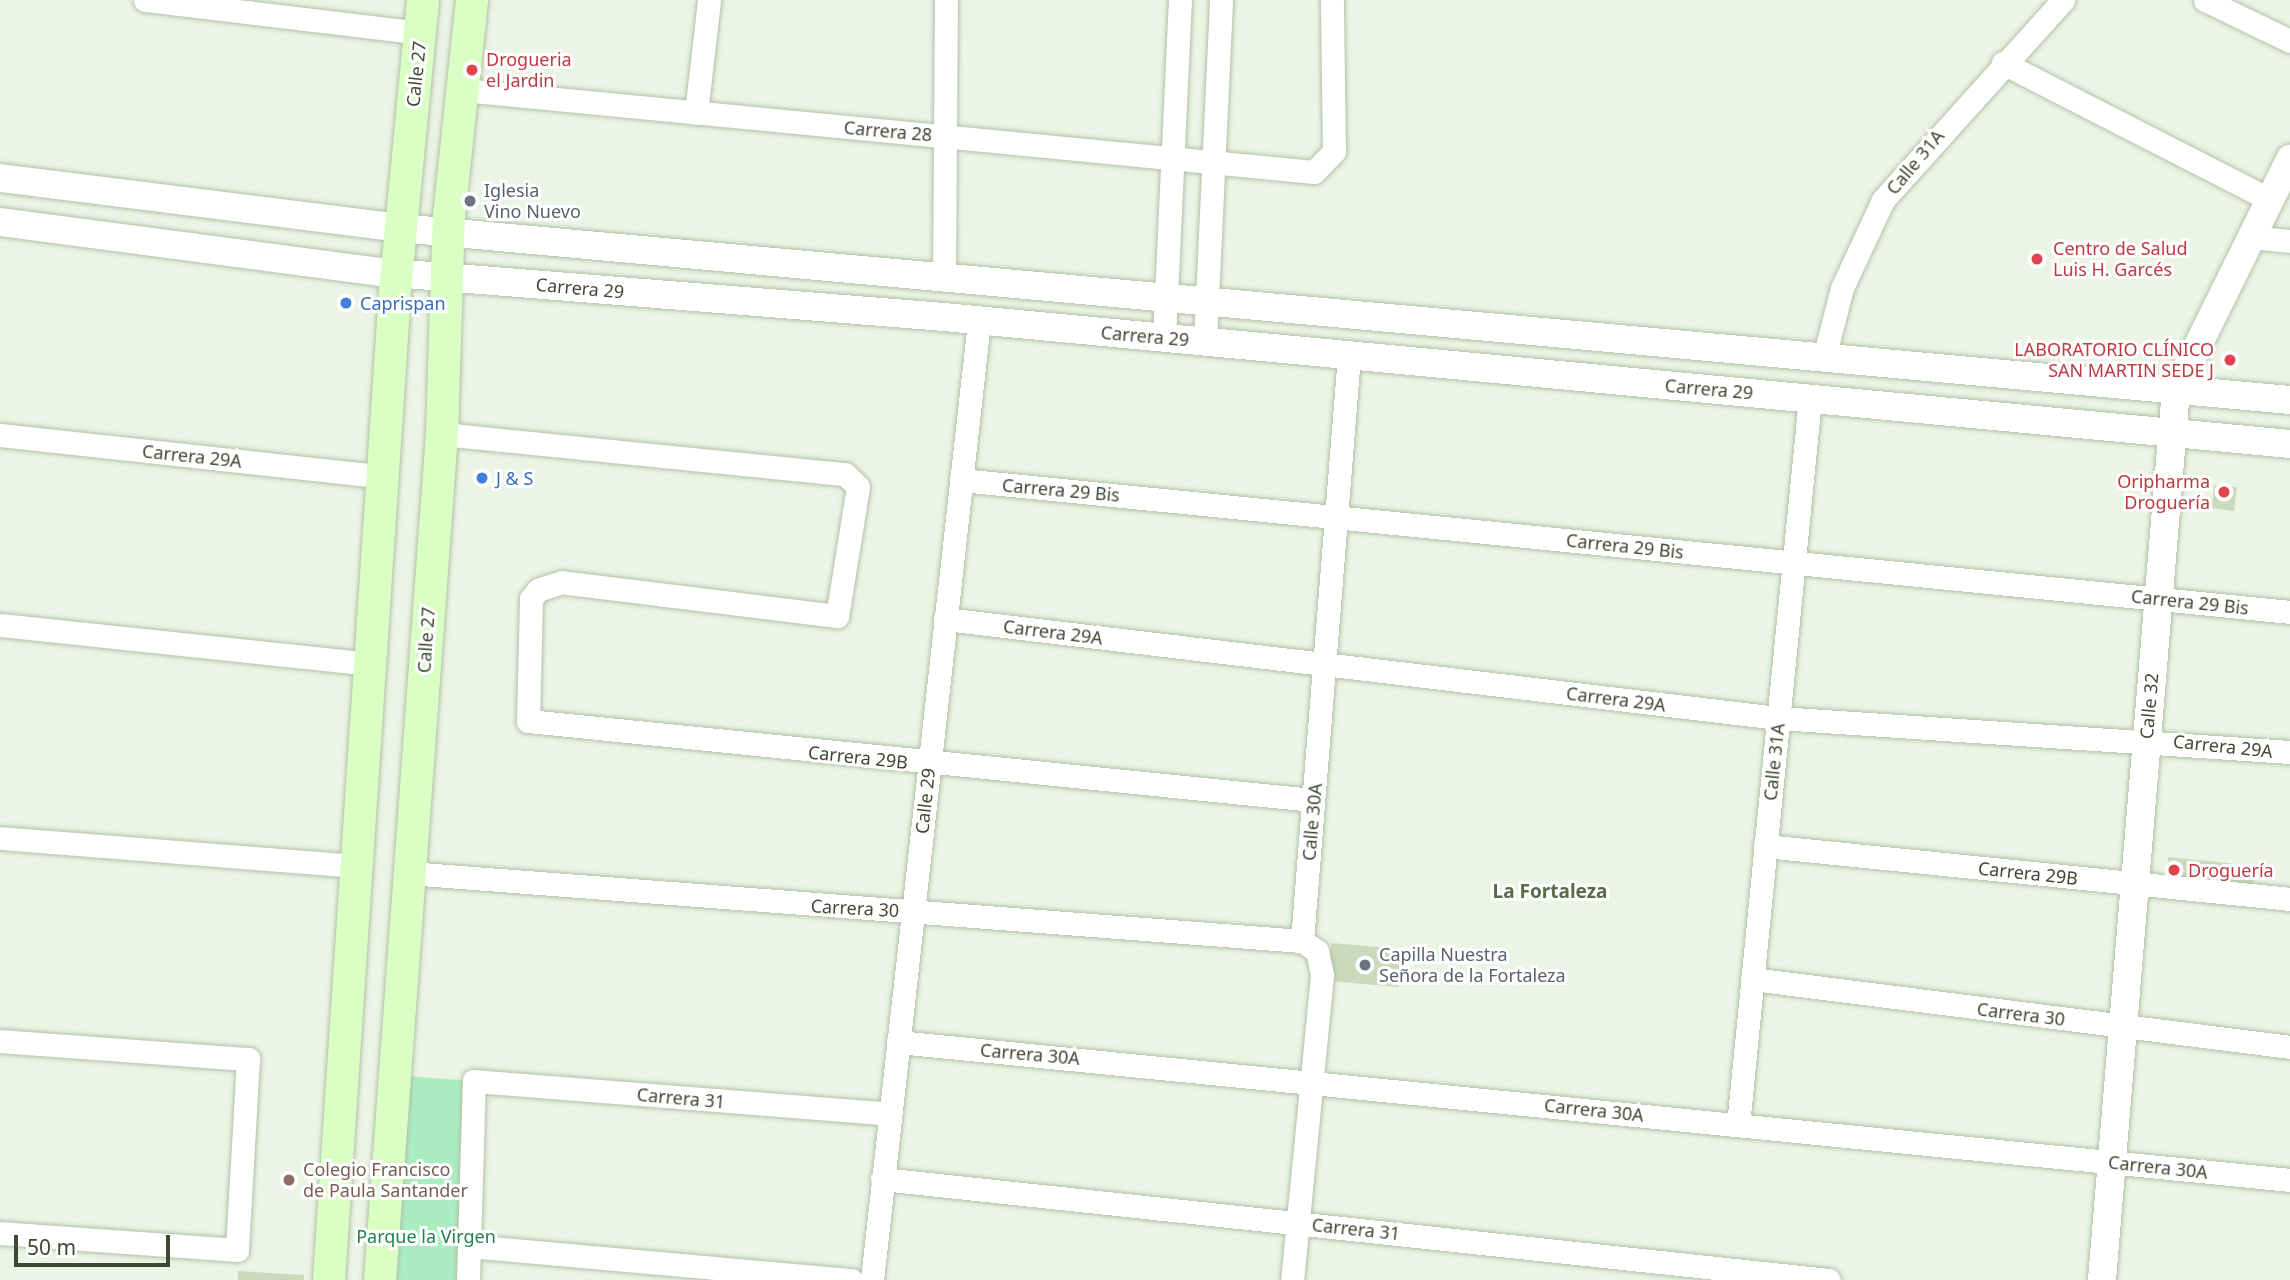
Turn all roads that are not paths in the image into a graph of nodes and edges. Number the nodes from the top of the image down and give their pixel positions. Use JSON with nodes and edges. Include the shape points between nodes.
{"nodes":[{"id":1,"x":145,"y":0,"type":"edge"},
{"id":2,"x":423,"y":0,"type":"edge"},
{"id":3,"x":472,"y":0,"type":"edge"},
{"id":4,"x":709,"y":0,"type":"edge"},
{"id":5,"x":946,"y":0,"type":"edge"},
{"id":6,"x":1180,"y":0,"type":"edge"},
{"id":7,"x":1221,"y":0,"type":"edge"},
{"id":8,"x":1332,"y":0,"type":"edge"},
{"id":9,"x":2063,"y":0,"type":"edge"},
{"id":10,"x":2205,"y":0,"type":"edge"},
{"id":11,"x":420,"y":33,"type":"junction"},
{"id":12,"x":2290,"y":41,"type":"edge"},
{"id":13,"x":2003,"y":63,"type":"junction"},
{"id":14,"x":463,"y":90,"type":"junction"},
{"id":15,"x":696,"y":113,"type":"junction"},
{"id":16,"x":944,"y":136,"type":"junction"},
{"id":17,"x":1170,"y":158,"type":"junction"},
{"id":18,"x":2290,"y":159,"type":"edge"},
{"id":19,"x":1213,"y":162,"type":"junction"},
{"id":20,"x":0,"y":178,"type":"edge"},
{"id":21,"x":2269,"y":199,"type":"junction"},
{"id":22,"x":0,"y":222,"type":"edge"},
{"id":23,"x":400,"y":228,"type":"junction"},
{"id":24,"x":447,"y":232,"type":"junction"},
{"id":25,"x":2250,"y":237,"type":"junction"},
{"id":26,"x":2290,"y":241,"type":"edge"},
{"id":27,"x":397,"y":273,"type":"junction"},
{"id":28,"x":445,"y":277,"type":"junction"},
{"id":29,"x":944,"y":278,"type":"junction"},
{"id":30,"x":1165,"y":298,"type":"junction"},
{"id":31,"x":1207,"y":302,"type":"junction"},
{"id":32,"x":979,"y":321,"type":"junction"},
{"id":33,"x":1164,"y":338,"type":"junction"},
{"id":34,"x":1205,"y":341,"type":"junction"},
{"id":35,"x":1349,"y":355,"type":"junction"},
{"id":36,"x":1824,"y":358,"type":"junction"},
{"id":37,"x":2176,"y":390,"type":"junction"},
{"id":38,"x":1810,"y":398,"type":"junction"},
{"id":39,"x":2290,"y":400,"type":"edge"},
{"id":40,"x":2171,"y":432,"type":"junction"},
{"id":41,"x":442,"y":434,"type":"junction"},
{"id":42,"x":0,"y":435,"type":"edge"},
{"id":43,"x":2290,"y":444,"type":"edge"},
{"id":44,"x":385,"y":477,"type":"junction"},
{"id":45,"x":961,"y":480,"type":"junction"},
{"id":46,"x":1336,"y":516,"type":"junction"},
{"id":47,"x":1793,"y":564,"type":"junction"},
{"id":48,"x":2157,"y":599,"type":"junction"},
{"id":49,"x":2290,"y":612,"type":"edge"},
{"id":50,"x":945,"y":619,"type":"junction"},
{"id":51,"x":0,"y":625,"type":"edge"},
{"id":52,"x":372,"y":664,"type":"junction"},
{"id":53,"x":1324,"y":665,"type":"junction"},
{"id":54,"x":1778,"y":718,"type":"junction"},
{"id":55,"x":2146,"y":738,"type":"junction"},
{"id":56,"x":2290,"y":752,"type":"edge"},
{"id":57,"x":929,"y":765,"type":"junction"},
{"id":58,"x":1313,"y":800,"type":"junction"},
{"id":59,"x":0,"y":838,"type":"edge"},
{"id":60,"x":1765,"y":846,"type":"junction"},
{"id":61,"x":358,"y":866,"type":"junction"},
{"id":62,"x":408,"y":873,"type":"junction"},
{"id":63,"x":2134,"y":883,"type":"junction"},
{"id":64,"x":2290,"y":899,"type":"edge"},
{"id":65,"x":912,"y":911,"type":"junction"},
{"id":66,"x":1302,"y":941,"type":"junction"},
{"id":67,"x":1752,"y":979,"type":"junction"},
{"id":68,"x":2122,"y":1027,"type":"junction"},
{"id":69,"x":0,"y":1041,"type":"edge"},
{"id":70,"x":898,"y":1042,"type":"junction"},
{"id":71,"x":2290,"y":1047,"type":"edge"},
{"id":72,"x":1313,"y":1082,"type":"junction"},
{"id":73,"x":889,"y":1114,"type":"junction"},
{"id":74,"x":1738,"y":1125,"type":"junction"},
{"id":75,"x":2111,"y":1163,"type":"junction"},
{"id":76,"x":882,"y":1179,"type":"junction"},
{"id":77,"x":2290,"y":1180,"type":"edge"},
{"id":78,"x":1298,"y":1223,"type":"junction"},
{"id":79,"x":0,"y":1233,"type":"edge"},
{"id":80,"x":469,"y":1246,"type":"junction"},
{"id":81,"x":329,"y":1280,"type":"edge"},
{"id":82,"x":380,"y":1280,"type":"edge"},
{"id":83,"x":468,"y":1280,"type":"edge"},
{"id":84,"x":851,"y":1280,"type":"edge"},
{"id":85,"x":872,"y":1280,"type":"edge"},
{"id":86,"x":1293,"y":1280,"type":"edge"},
{"id":87,"x":1829,"y":1280,"type":"edge"},
{"id":88,"x":2102,"y":1280,"type":"edge"}],
"edges":[{"from":1,"to":11,"type":"street"},
{"from":2,"to":11,"type":"main road","name":"Calle 27"},
{"from":3,"to":14,"type":"main road","name":"Calle 27"},
{"from":4,"to":15,"type":"street"},
{"from":5,"to":16,"type":"street"},
{"from":6,"to":17,"type":"street"},
{"from":7,"to":19,"type":"street"},
{"from":8,"to":19,"type":"street","name":"Carrera 28","via":[[1334,151],[1314,172]]},
{"from":9,"to":13,"type":"street","name":"Calle 31A"},
{"from":10,"to":12,"type":"street"},
{"from":11,"to":23,"type":"main road","name":"Calle 27"},
{"from":13,"to":21,"type":"street"},
{"from":13,"to":36,"type":"street","name":"Calle 31A","via":[[1906,170],[1865,229]]},
{"from":14,"to":15,"type":"street","name":"Carrera 28"},
{"from":14,"to":24,"type":"main road","name":"Calle 27"},
{"from":15,"to":16,"type":"street","name":"Carrera 28"},
{"from":16,"to":17,"type":"street","name":"Carrera 28"},
{"from":16,"to":29,"type":"street"},
{"from":17,"to":19,"type":"street","name":"Carrera 28"},
{"from":17,"to":30,"type":"street"},
{"from":18,"to":21,"type":"street","name":"Calle 32"},
{"from":19,"to":31,"type":"street"},
{"from":20,"to":23,"type":"street"},
{"from":21,"to":25,"type":"street","name":"Calle 32"},
{"from":22,"to":27,"type":"street","name":"Carrera 29"},
{"from":23,"to":24,"type":"street"},
{"from":23,"to":27,"type":"main road","name":"Calle 27"},
{"from":24,"to":28,"type":"main road","name":"Calle 27"},
{"from":24,"to":29,"type":"street"},
{"from":25,"to":26,"type":"street"},
{"from":25,"to":37,"type":"street","name":"Calle 32"},
{"from":27,"to":28,"type":"street","name":"Carrera 29"},
{"from":27,"to":44,"type":"main road","name":"Calle 27"},
{"from":28,"to":32,"type":"street","name":"Carrera 29"},
{"from":28,"to":41,"type":"main road","name":"Calle 27"},
{"from":29,"to":30,"type":"street"},
{"from":30,"to":31,"type":"street"},
{"from":30,"to":33,"type":"street"},
{"from":31,"to":34,"type":"street"},
{"from":31,"to":36,"type":"street"},
{"from":32,"to":33,"type":"street","name":"Carrera 29"},
{"from":32,"to":45,"type":"street","name":"Calle 29"},
{"from":33,"to":34,"type":"street","name":"Carrera 29"},
{"from":34,"to":35,"type":"street","name":"Carrera 29"},
{"from":35,"to":38,"type":"street","name":"Carrera 29"},
{"from":35,"to":46,"type":"street","name":"Calle 30A"},
{"from":36,"to":37,"type":"street"},
{"from":37,"to":39,"type":"street"},
{"from":37,"to":40,"type":"street","name":"Calle 32"},
{"from":38,"to":40,"type":"street","name":"Carrera 29"},
{"from":38,"to":47,"type":"street","name":"Calle 31A"},
{"from":40,"to":43,"type":"street","name":"Carrera 29"},
{"from":40,"to":48,"type":"street","name":"Calle 32"},
{"from":41,"to":57,"type":"street","name":"Carrera 29B","via":[[845,474],[858,487],[843,609],[827,618],[562,582],[531,599],[528,721]]},
{"from":41,"to":62,"type":"main road","name":"Calle 27"},
{"from":42,"to":44,"type":"street","name":"Carrera 29A"},
{"from":44,"to":52,"type":"main road","name":"Calle 27"},
{"from":45,"to":46,"type":"street","name":"Carrera 29 Bis"},
{"from":45,"to":50,"type":"street","name":"Calle 29"},
{"from":46,"to":47,"type":"street","name":"Carrera 29 Bis"},
{"from":46,"to":53,"type":"street","name":"Calle 30A"},
{"from":47,"to":48,"type":"street","name":"Carrera 29 Bis"},
{"from":47,"to":54,"type":"street","name":"Calle 31A"},
{"from":48,"to":49,"type":"street","name":"Carrera 29 Bis"},
{"from":48,"to":55,"type":"street","name":"Calle 32"},
{"from":50,"to":53,"type":"street","name":"Carrera 29A"},
{"from":50,"to":57,"type":"street","name":"Calle 29"},
{"from":51,"to":52,"type":"street"},
{"from":52,"to":61,"type":"main road","name":"Calle 27"},
{"from":53,"to":54,"type":"street","name":"Carrera 29A"},
{"from":53,"to":58,"type":"street","name":"Calle 30A"},
{"from":54,"to":55,"type":"street","name":"Carrera 29A"},
{"from":54,"to":60,"type":"street","name":"Calle 31A"},
{"from":55,"to":56,"type":"street","name":"Carrera 29A"},
{"from":55,"to":63,"type":"street","name":"Calle 32"},
{"from":57,"to":58,"type":"street","name":"Carrera 29B"},
{"from":57,"to":65,"type":"street","name":"Calle 29"},
{"from":58,"to":66,"type":"street","name":"Calle 30A"},
{"from":59,"to":61,"type":"street"},
{"from":60,"to":63,"type":"street","name":"Carrera 29B"},
{"from":60,"to":67,"type":"street","name":"Calle 31A"},
{"from":61,"to":81,"type":"main road","name":"Calle 27"},
{"from":62,"to":65,"type":"street","name":"Carrera 30"},
{"from":62,"to":82,"type":"main road","name":"Calle 27"},
{"from":63,"to":64,"type":"street","name":"Carrera 29B"},
{"from":63,"to":68,"type":"street","name":"Calle 32"},
{"from":65,"to":66,"type":"street","name":"Carrera 30"},
{"from":65,"to":70,"type":"street","name":"Calle 29"},
{"from":66,"to":72,"type":"street","via":[[1317,951],[1322,975]]},
{"from":67,"to":68,"type":"street","name":"Carrera 30"},
{"from":67,"to":74,"type":"street","name":"Calle 31A"},
{"from":68,"to":71,"type":"street","name":"Carrera 30"},
{"from":68,"to":75,"type":"street","name":"Calle 32"},
{"from":69,"to":79,"type":"street","via":[[248,1059],[237,1250]]},
{"from":70,"to":72,"type":"street","name":"Carrera 30A"},
{"from":70,"to":73,"type":"street","name":"Calle 29"},
{"from":72,"to":74,"type":"street","name":"Carrera 30A"},
{"from":72,"to":78,"type":"street"},
{"from":73,"to":76,"type":"street","name":"Calle 29"},
{"from":73,"to":80,"type":"street","name":"Carrera 31","via":[[474,1081]]},
{"from":74,"to":75,"type":"street","name":"Carrera 30A"},
{"from":75,"to":77,"type":"street","name":"Carrera 30A"},
{"from":75,"to":88,"type":"street","name":"Calle 32"},
{"from":76,"to":78,"type":"street","name":"Carrera 31"},
{"from":76,"to":85,"type":"street","name":"Calle 29"},
{"from":78,"to":86,"type":"street"},
{"from":78,"to":87,"type":"street","name":"Carrera 31"},
{"from":80,"to":83,"type":"street"},
{"from":80,"to":84,"type":"street"}]}
